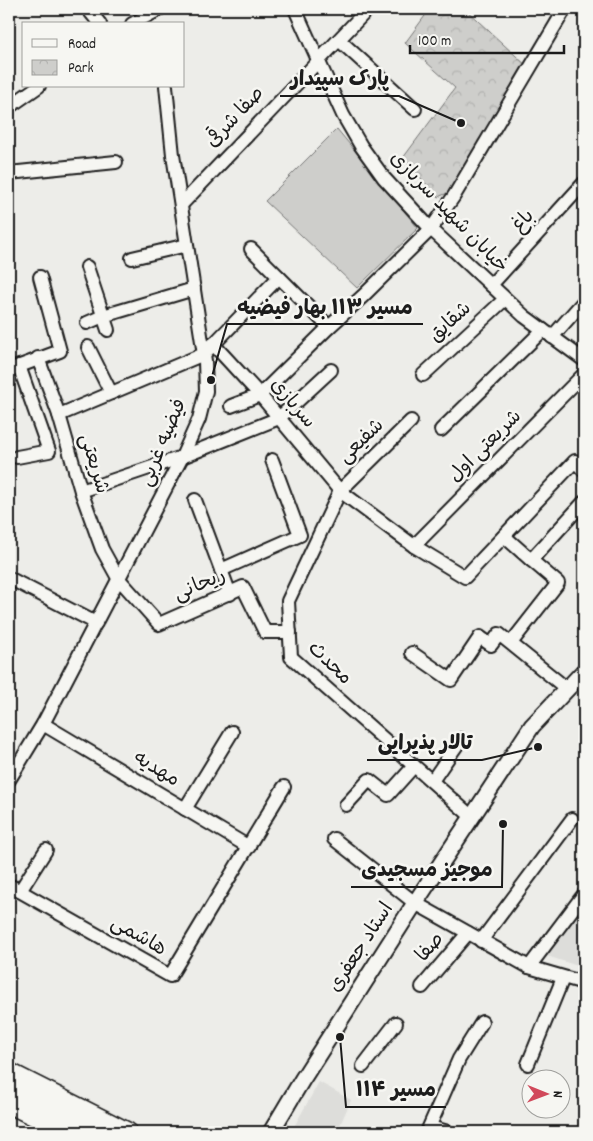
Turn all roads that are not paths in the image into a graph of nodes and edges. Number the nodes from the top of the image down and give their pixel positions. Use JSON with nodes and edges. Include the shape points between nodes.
{"nodes":[{"id":1,"x":88,"y":9,"type":"edge"},
{"id":2,"x":158,"y":9,"type":"edge"},
{"id":3,"x":296,"y":9,"type":"edge"},
{"id":4,"x":368,"y":9,"type":"edge"},
{"id":5,"x":565,"y":9,"type":"edge"},
{"id":6,"x":98,"y":22,"type":"edge"},
{"id":7,"x":135,"y":22,"type":"edge"},
{"id":8,"x":160,"y":22,"type":"edge"},
{"id":9,"x":339,"y":40,"type":"junction"},
{"id":10,"x":319,"y":58,"type":"junction"},
{"id":11,"x":36,"y":88,"type":"edge"},
{"id":12,"x":166,"y":88,"type":"edge"},
{"id":13,"x":9,"y":108,"type":"edge"},
{"id":14,"x":415,"y":110,"type":"dead end"},
{"id":15,"x":116,"y":162,"type":"dead end"},
{"id":16,"x":9,"y":173,"type":"edge"},
{"id":17,"x":584,"y":183,"type":"edge"},
{"id":18,"x":181,"y":205,"type":"junction"},
{"id":19,"x":432,"y":229,"type":"junction"},
{"id":20,"x":187,"y":245,"type":"junction"},
{"id":21,"x":250,"y":248,"type":"dead end"},
{"id":22,"x":132,"y":258,"type":"dead end"},
{"id":23,"x":86,"y":267,"type":"dead end"},
{"id":24,"x":40,"y":277,"type":"dead end"},
{"id":25,"x":279,"y":277,"type":"junction"},
{"id":26,"x":491,"y":285,"type":"junction"},
{"id":27,"x":194,"y":289,"type":"junction"},
{"id":28,"x":505,"y":299,"type":"junction"},
{"id":29,"x":584,"y":301,"type":"edge"},
{"id":30,"x":104,"y":316,"type":"junction"},
{"id":31,"x":87,"y":323,"type":"dead end"},
{"id":32,"x":328,"y":327,"type":"junction"},
{"id":33,"x":108,"y":330,"type":"dead end"},
{"id":34,"x":548,"y":333,"type":"junction"},
{"id":35,"x":213,"y":344,"type":"junction"},
{"id":36,"x":88,"y":347,"type":"dead end"},
{"id":37,"x":204,"y":354,"type":"junction"},
{"id":38,"x":38,"y":358,"type":"junction"},
{"id":39,"x":584,"y":360,"type":"edge"},
{"id":40,"x":14,"y":368,"type":"edge"},
{"id":41,"x":331,"y":370,"type":"dead end"},
{"id":42,"x":584,"y":374,"type":"edge"},
{"id":43,"x":423,"y":375,"type":"dead end"},
{"id":44,"x":111,"y":393,"type":"junction"},
{"id":45,"x":260,"y":395,"type":"junction"},
{"id":46,"x":231,"y":406,"type":"dead end"},
{"id":47,"x":59,"y":415,"type":"junction"},
{"id":48,"x":279,"y":418,"type":"junction"},
{"id":49,"x":411,"y":421,"type":"dead end"},
{"id":50,"x":441,"y":430,"type":"dead end"},
{"id":51,"x":182,"y":457,"type":"junction"},
{"id":52,"x":17,"y":458,"type":"dead end"},
{"id":53,"x":272,"y":460,"type":"dead end"},
{"id":54,"x":584,"y":471,"type":"edge"},
{"id":55,"x":81,"y":490,"type":"junction"},
{"id":56,"x":340,"y":491,"type":"junction"},
{"id":57,"x":195,"y":500,"type":"dead end"},
{"id":58,"x":584,"y":502,"type":"edge"},
{"id":59,"x":504,"y":536,"type":"junction"},
{"id":60,"x":414,"y":546,"type":"junction"},
{"id":61,"x":531,"y":560,"type":"junction"},
{"id":62,"x":221,"y":570,"type":"junction"},
{"id":63,"x":9,"y":578,"type":"edge"},
{"id":64,"x":118,"y":578,"type":"junction"},
{"id":65,"x":230,"y":594,"type":"junction"},
{"id":66,"x":96,"y":624,"type":"junction"},
{"id":67,"x":290,"y":632,"type":"junction"},
{"id":68,"x":511,"y":643,"type":"junction"},
{"id":69,"x":412,"y":653,"type":"dead end"},
{"id":70,"x":584,"y":671,"type":"edge"},
{"id":71,"x":567,"y":689,"type":"junction"},
{"id":72,"x":44,"y":724,"type":"junction"},
{"id":73,"x":232,"y":732,"type":"dead end"},
{"id":74,"x":461,"y":740,"type":"dead end"},
{"id":75,"x":414,"y":766,"type":"junction"},
{"id":76,"x":9,"y":780,"type":"edge"},
{"id":77,"x":432,"y":781,"type":"junction"},
{"id":78,"x":284,"y":787,"type":"dead end"},
{"id":79,"x":346,"y":804,"type":"dead end"},
{"id":80,"x":185,"y":809,"type":"junction"},
{"id":81,"x":472,"y":817,"type":"junction"},
{"id":82,"x":572,"y":819,"type":"dead end"},
{"id":83,"x":334,"y":839,"type":"dead end"},
{"id":84,"x":249,"y":847,"type":"junction"},
{"id":85,"x":46,"y":850,"type":"dead end"},
{"id":86,"x":9,"y":885,"type":"edge"},
{"id":87,"x":20,"y":891,"type":"junction"},
{"id":88,"x":584,"y":894,"type":"edge"},
{"id":89,"x":415,"y":903,"type":"junction"},
{"id":90,"x":468,"y":933,"type":"junction"},
{"id":91,"x":482,"y":941,"type":"junction"},
{"id":92,"x":529,"y":968,"type":"junction"},
{"id":93,"x":563,"y":978,"type":"junction"},
{"id":94,"x":584,"y":983,"type":"edge"},
{"id":95,"x":422,"y":987,"type":"dead end"},
{"id":96,"x":482,"y":1022,"type":"dead end"},
{"id":97,"x":396,"y":1023,"type":"dead end"},
{"id":98,"x":528,"y":1064,"type":"dead end"},
{"id":99,"x":363,"y":1066,"type":"dead end"},
{"id":100,"x":9,"y":1072,"type":"edge"},
{"id":101,"x":9,"y":1086,"type":"edge"},
{"id":102,"x":9,"y":1104,"type":"edge"},
{"id":103,"x":9,"y":1115,"type":"edge"},
{"id":104,"x":428,"y":1130,"type":"edge"},
{"id":105,"x":42,"y":1132,"type":"edge"},
{"id":106,"x":66,"y":1132,"type":"edge"},
{"id":107,"x":99,"y":1132,"type":"edge"},
{"id":108,"x":128,"y":1132,"type":"edge"},
{"id":109,"x":270,"y":1132,"type":"edge"},
{"id":110,"x":448,"y":1132,"type":"edge"}],
"edges":[{"from":1,"to":6,"type":"street"},
{"from":2,"to":7,"type":"street"},
{"from":2,"to":8,"type":"street"},
{"from":3,"to":10,"type":"street","name":"خیابان شهید سربازی"},
{"from":4,"to":9,"type":"street","name":"صفا شرقی"},
{"from":5,"to":19,"type":"street"},
{"from":9,"to":10,"type":"street","name":"صفا شرقی"},
{"from":9,"to":14,"type":"street"},
{"from":10,"to":18,"type":"street","name":"صفا شرقی"},
{"from":10,"to":19,"type":"street","name":"خیابان شهید سربازی","via":[[343,115],[361,146],[384,178]]},
{"from":11,"to":13,"type":"street"},
{"from":12,"to":18,"type":"street","name":"فیضیه غربی"},
{"from":15,"to":16,"type":"street"},
{"from":17,"to":26,"type":"street","name":"باغ"},
{"from":18,"to":20,"type":"street","name":"فیضیه غربی"},
{"from":19,"to":26,"type":"street","name":"خیابان شهید سربازی"},
{"from":19,"to":32,"type":"street"},
{"from":20,"to":22,"type":"street"},
{"from":20,"to":27,"type":"street","name":"فیضیه غربی"},
{"from":21,"to":25,"type":"street"},
{"from":23,"to":30,"type":"street"},
{"from":24,"to":38,"type":"street","via":[[60,351]]},
{"from":25,"to":32,"type":"street"},
{"from":25,"to":35,"type":"street"},
{"from":26,"to":28,"type":"street","name":"خیابان شهید سربازی"},
{"from":27,"to":30,"type":"street"},
{"from":27,"to":37,"type":"street","name":"فیضیه غربی"},
{"from":28,"to":34,"type":"street","name":"خیابان شهید سربازی"},
{"from":28,"to":43,"type":"street","name":"شقایق"},
{"from":29,"to":34,"type":"street"},
{"from":30,"to":31,"type":"street"},
{"from":30,"to":33,"type":"street"},
{"from":32,"to":45,"type":"street"},
{"from":34,"to":39,"type":"street","name":"خیابان شهید سربازی"},
{"from":34,"to":50,"type":"street"},
{"from":35,"to":37,"type":"street"},
{"from":35,"to":45,"type":"street","name":"سربازی"},
{"from":36,"to":44,"type":"street"},
{"from":37,"to":44,"type":"street"},
{"from":37,"to":51,"type":"street","name":"فیضیه غربی","via":[[206,391],[199,419]]},
{"from":38,"to":40,"type":"street"},
{"from":38,"to":47,"type":"street","name":"شریعتی"},
{"from":40,"to":52,"type":"street","via":[[49,451]]},
{"from":41,"to":48,"type":"street"},
{"from":42,"to":60,"type":"street","name":"شریعتی اول"},
{"from":44,"to":47,"type":"street"},
{"from":45,"to":46,"type":"street"},
{"from":45,"to":48,"type":"street","name":"سربازی"},
{"from":47,"to":55,"type":"street","name":"شریعتی"},
{"from":48,"to":51,"type":"street"},
{"from":48,"to":56,"type":"street","name":"سربازی"},
{"from":49,"to":56,"type":"street","name":"شفیعی"},
{"from":51,"to":55,"type":"street"},
{"from":51,"to":64,"type":"street","name":"فیضیه غربی"},
{"from":53,"to":62,"type":"street","via":[[300,535]]},
{"from":54,"to":59,"type":"street","via":[[574,461]]},
{"from":55,"to":64,"type":"street","name":"شریعتی","via":[[102,549]]},
{"from":56,"to":60,"type":"street","name":"سربازی"},
{"from":56,"to":67,"type":"street","name":"محدث","via":[[288,602]]},
{"from":57,"to":62,"type":"street"},
{"from":58,"to":61,"type":"street"},
{"from":59,"to":60,"type":"street","name":"سربازی","via":[[465,578]]},
{"from":59,"to":61,"type":"street"},
{"from":61,"to":68,"type":"street","via":[[558,582]]},
{"from":62,"to":65,"type":"street"},
{"from":63,"to":66,"type":"street"},
{"from":64,"to":65,"type":"street","name":"ریحانی","via":[[159,624]]},
{"from":64,"to":66,"type":"street","name":"فیضیه غربی"},
{"from":65,"to":67,"type":"street","name":"ریحانی","via":[[243,587],[265,632]]},
{"from":66,"to":72,"type":"street","name":"فیضیه غربی"},
{"from":67,"to":75,"type":"street","name":"محدث","via":[[291,657]]},
{"from":68,"to":69,"type":"street","via":[[499,634],[491,645],[480,637],[451,680]]},
{"from":68,"to":71,"type":"street"},
{"from":70,"to":71,"type":"main road","name":"استاد جعفری"},
{"from":71,"to":81,"type":"main road","name":"استاد جعفری","via":[[532,726]]},
{"from":72,"to":76,"type":"street","name":"فیضیه غربی"},
{"from":72,"to":80,"type":"street","name":"مهدیه"},
{"from":73,"to":80,"type":"street"},
{"from":74,"to":77,"type":"street"},
{"from":75,"to":77,"type":"street","name":"محدث"},
{"from":75,"to":79,"type":"street","via":[[388,795],[369,780]]},
{"from":77,"to":81,"type":"street","name":"محدث"},
{"from":78,"to":84,"type":"street"},
{"from":80,"to":84,"type":"street","name":"مهدیه"},
{"from":81,"to":89,"type":"main road","name":"استاد جعفری"},
{"from":82,"to":91,"type":"street"},
{"from":83,"to":89,"type":"street"},
{"from":84,"to":87,"type":"street","name":"هاشمی","via":[[170,976]]},
{"from":85,"to":87,"type":"street"},
{"from":86,"to":87,"type":"street","name":"هاشمی"},
{"from":88,"to":92,"type":"street"},
{"from":89,"to":90,"type":"street"},
{"from":89,"to":109,"type":"main road","name":"استاد جعفری"},
{"from":90,"to":91,"type":"street"},
{"from":90,"to":95,"type":"street","name":"صفا"},
{"from":91,"to":92,"type":"street"},
{"from":92,"to":93,"type":"street"},
{"from":93,"to":94,"type":"street"},
{"from":93,"to":98,"type":"street"},
{"from":96,"to":104,"type":"street","via":[[459,1059]]},
{"from":97,"to":99,"type":"street"},
{"from":100,"to":108,"type":"highway"},
{"from":101,"to":107,"type":"highway"},
{"from":102,"to":106,"type":"highway"},
{"from":103,"to":105,"type":"highway"},
{"from":104,"to":110,"type":"street"}]}
